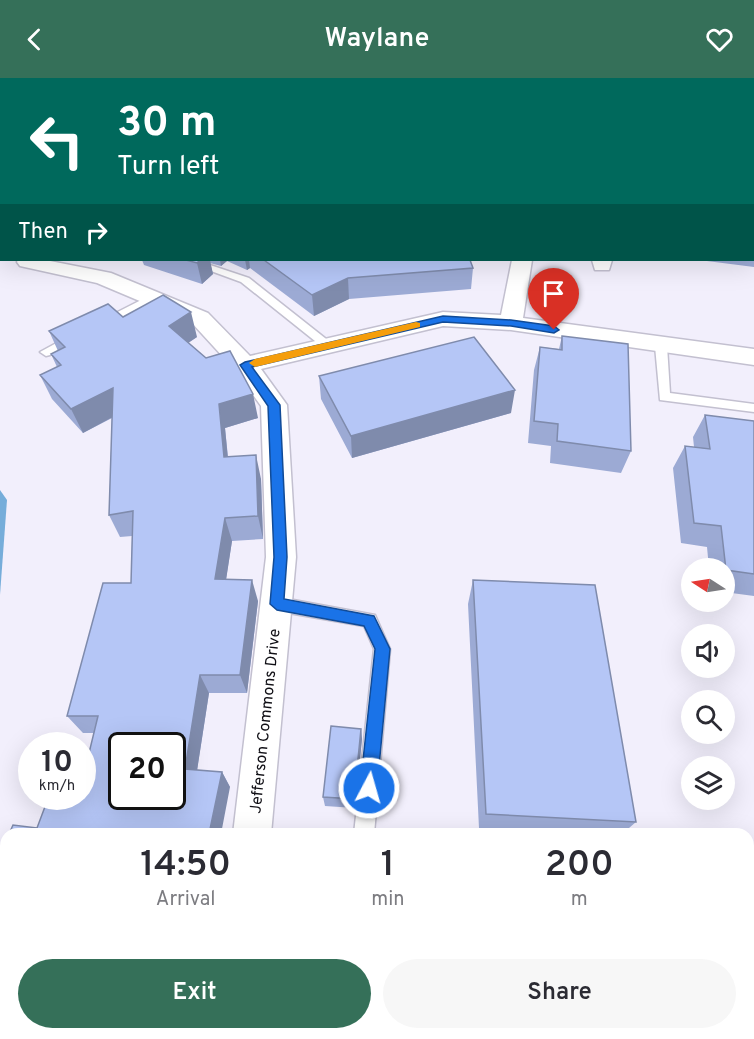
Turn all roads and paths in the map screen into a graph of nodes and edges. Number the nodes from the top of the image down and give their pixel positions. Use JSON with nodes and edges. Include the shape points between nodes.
{"nodes":[{"id":1,"x":28,"y":261,"type":"edge"},
{"id":2,"x":189,"y":261,"type":"edge"},
{"id":3,"x":522,"y":261,"type":"edge"},
{"id":4,"x":151,"y":298,"type":"junction"},
{"id":5,"x":511,"y":323,"type":"junction"},
{"id":6,"x":329,"y":346,"type":"junction"},
{"id":7,"x":661,"y":346,"type":"junction"},
{"id":8,"x":46,"y":352,"type":"dead end"},
{"id":9,"x":754,"y":357,"type":"edge"},
{"id":10,"x":245,"y":365,"type":"junction"},
{"id":11,"x":754,"y":408,"type":"edge"},
{"id":12,"x":277,"y":604,"type":"junction"},
{"id":13,"x":253,"y":828,"type":"edge"},
{"id":14,"x":365,"y":828,"type":"edge"}],
"edges":[{"from":1,"to":4,"type":"street","name":"Jefferson Commons Drive","via":[[103,278]]},
{"from":2,"to":6,"type":"lane","via":[[245,280]]},
{"from":3,"to":5,"type":"street"},
{"from":4,"to":8,"type":"lane"},
{"from":4,"to":10,"type":"street","name":"Jefferson Commons Drive","via":[[200,318]]},
{"from":5,"to":6,"type":"street","via":[[443,319]]},
{"from":5,"to":7,"type":"street"},
{"from":6,"to":10,"type":"street"},
{"from":7,"to":9,"type":"street"},
{"from":7,"to":11,"type":"lane","via":[[664,397]]},
{"from":10,"to":12,"type":"street","name":"Jefferson Commons Drive","via":[[274,405],[281,557]]},
{"from":12,"to":13,"type":"street","name":"Jefferson Commons Drive"},
{"from":12,"to":14,"type":"lane","via":[[369,620],[382,649]]}]}
